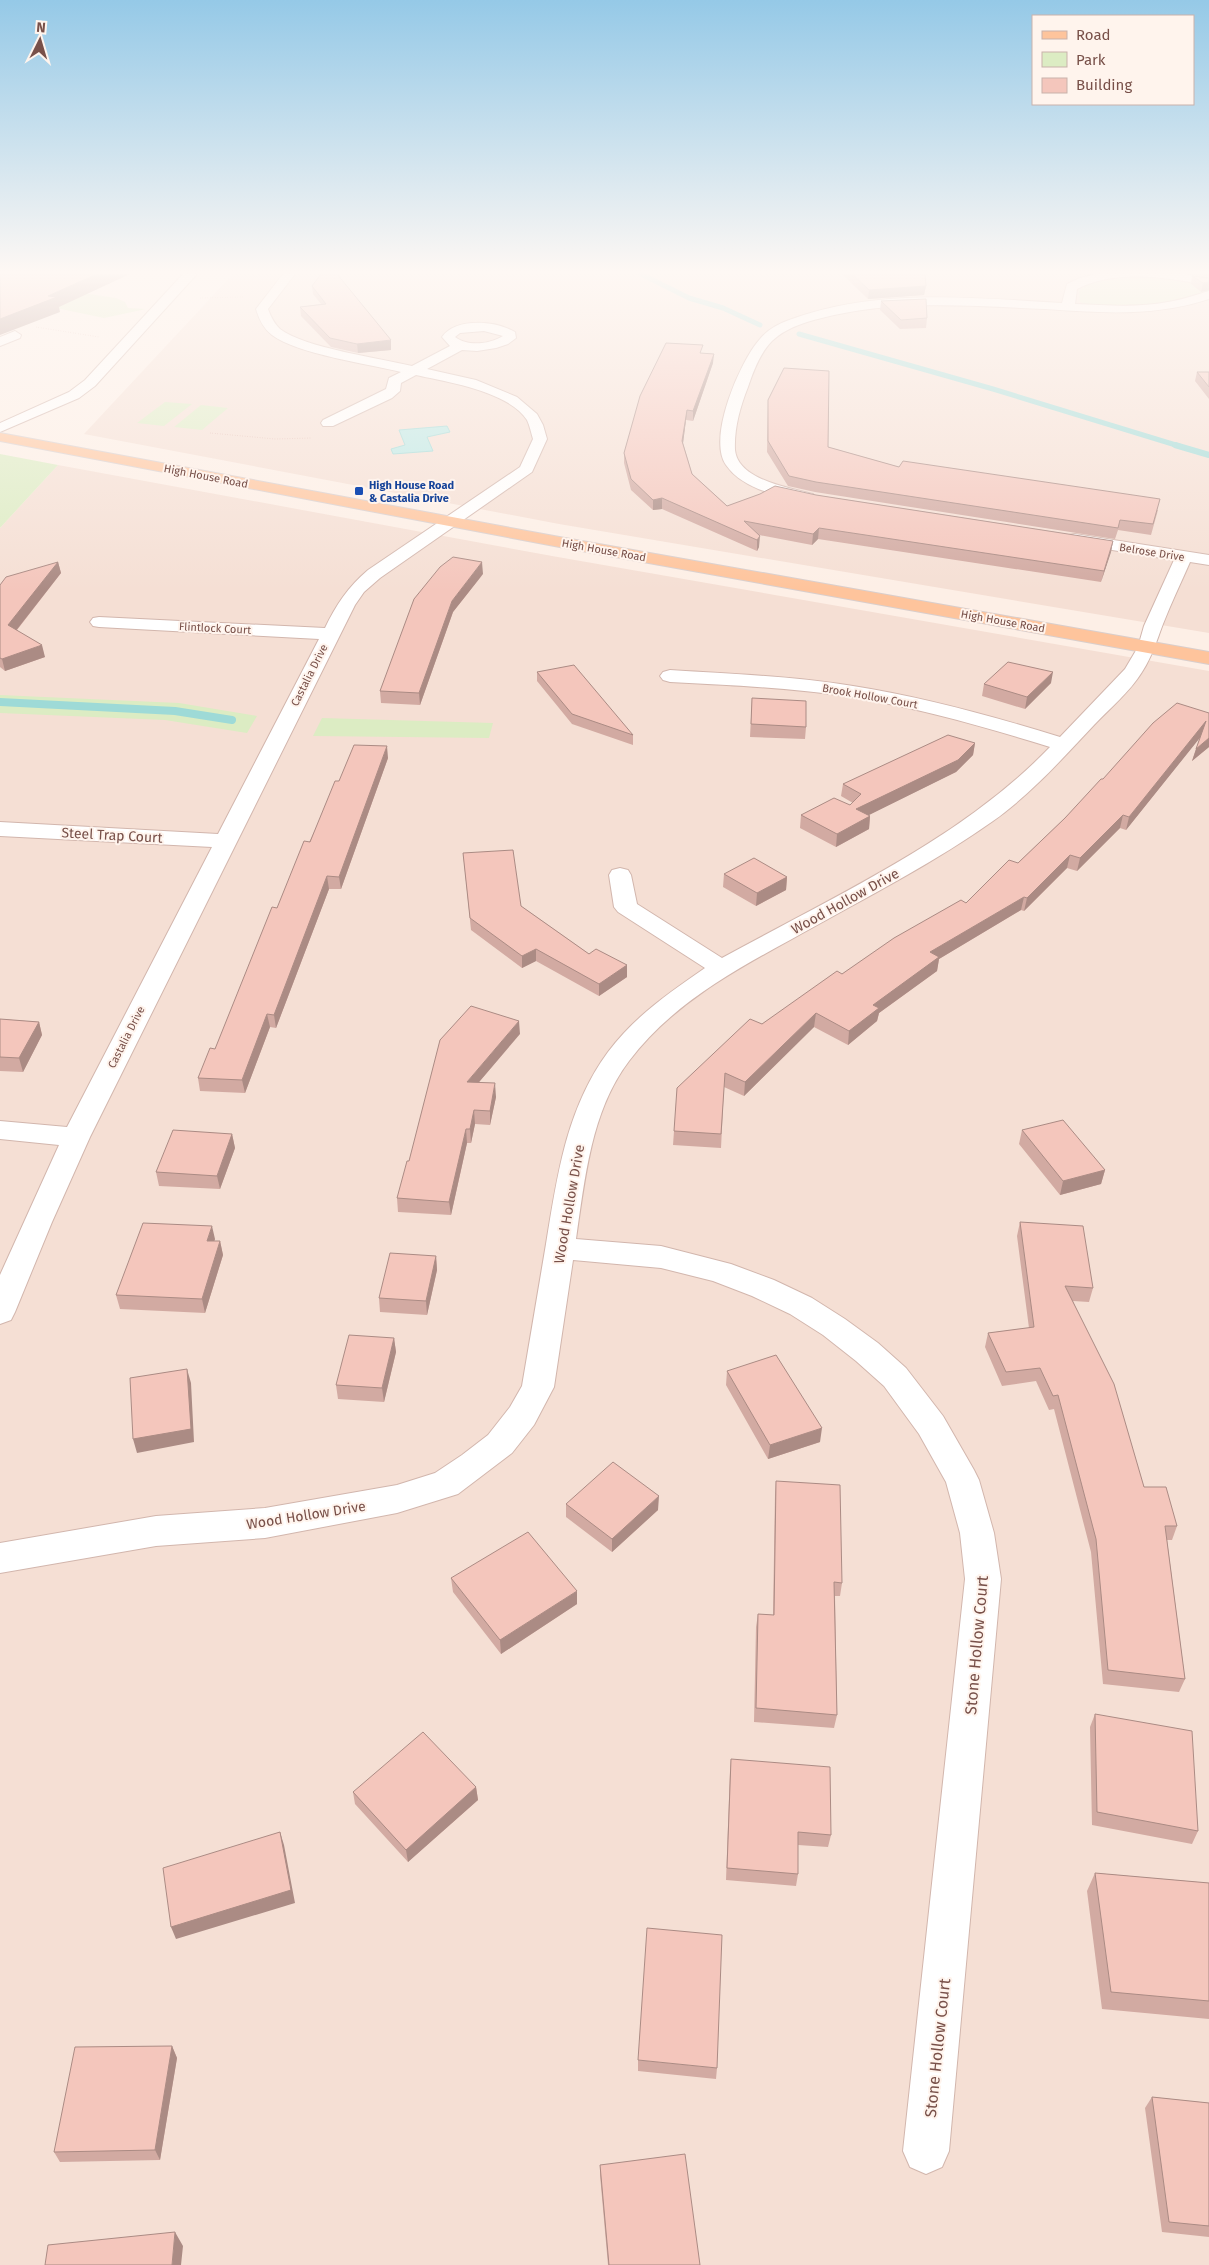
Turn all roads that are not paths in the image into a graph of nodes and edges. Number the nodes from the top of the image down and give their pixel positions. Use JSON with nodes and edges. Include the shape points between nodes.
{"nodes":[{"id":1,"x":93,"y":380,"type":"edge"},
{"id":2,"x":396,"y":380,"type":"edge"},
{"id":3,"x":456,"y":380,"type":"edge"},
{"id":4,"x":745,"y":380,"type":"edge"},
{"id":5,"x":328,"y":423,"type":"dead end"},
{"id":6,"x":0,"y":428,"type":"edge"},
{"id":7,"x":0,"y":437,"type":"edge"},
{"id":8,"x":824,"y":500,"type":"edge"},
{"id":9,"x":450,"y":522,"type":"junction"},
{"id":10,"x":1056,"y":537,"type":"edge"},
{"id":11,"x":1184,"y":557,"type":"junction"},
{"id":12,"x":1209,"y":560,"type":"edge"},
{"id":13,"x":99,"y":622,"type":"dead end"},
{"id":14,"x":330,"y":634,"type":"junction"},
{"id":15,"x":1147,"y":647,"type":"junction"},
{"id":16,"x":1209,"y":658,"type":"edge"},
{"id":17,"x":670,"y":676,"type":"dead end"},
{"id":18,"x":1065,"y":745,"type":"junction"},
{"id":19,"x":0,"y":830,"type":"edge"},
{"id":20,"x":225,"y":841,"type":"junction"},
{"id":21,"x":620,"y":875,"type":"dead end"},
{"id":22,"x":721,"y":968,"type":"junction"},
{"id":23,"x":0,"y":1130,"type":"edge"},
{"id":24,"x":76,"y":1136,"type":"junction"},
{"id":25,"x":561,"y":1248,"type":"junction"},
{"id":26,"x":0,"y":1312,"type":"edge"},
{"id":27,"x":0,"y":1558,"type":"edge"},
{"id":28,"x":926,"y":2152,"type":"dead end"}],
"edges":[{"from":1,"to":6,"type":"street","via":[[74,395]]},
{"from":2,"to":5,"type":"street","via":[[393,390],[387,394]]},
{"from":3,"to":9,"type":"street","name":"Castalia Drive","via":[[509,399],[532,417],[540,439],[527,469]]},
{"from":4,"to":8,"type":"street","via":[[734,406],[728,453],[735,466],[759,483]]},
{"from":7,"to":9,"type":"main road","name":"High House Road"},
{"from":9,"to":14,"type":"street","name":"Castalia Drive","via":[[358,588]]},
{"from":9,"to":15,"type":"main road","name":"High House Road"},
{"from":10,"to":11,"type":"street","name":"Belrose Drive"},
{"from":11,"to":12,"type":"street","name":"Belrose Drive"},
{"from":11,"to":15,"type":"street","name":"Wood Hollow Drive"},
{"from":13,"to":14,"type":"street","name":"Flintlock Court"},
{"from":14,"to":20,"type":"street","name":"Castalia Drive"},
{"from":15,"to":16,"type":"main road","name":"High House Road"},
{"from":15,"to":18,"type":"street","name":"Wood Hollow Drive","via":[[1134,672]]},
{"from":17,"to":18,"type":"street","name":"Brook Hollow Court","via":[[805,685],[878,696],[967,716]]},
{"from":18,"to":22,"type":"street","name":"Wood Hollow Drive","via":[[1014,794],[935,850]]},
{"from":19,"to":20,"type":"street","name":"Steel Trap Court"},
{"from":20,"to":24,"type":"street","name":"Castalia Drive"},
{"from":21,"to":22,"type":"street","via":[[626,907]]},
{"from":22,"to":25,"type":"street","name":"Wood Hollow Drive","via":[[662,1009],[618,1057],[606,1077],[582,1132],[572,1173]]},
{"from":23,"to":24,"type":"street"},
{"from":24,"to":26,"type":"street","name":"Castalia Drive"},
{"from":25,"to":27,"type":"street","name":"Wood Hollow Drive","via":[[538,1387],[522,1416],[500,1444],[446,1484],[397,1499],[265,1523],[156,1530]]},
{"from":25,"to":28,"type":"street","name":"Stone Hollow Court","via":[[661,1257],[720,1272],[801,1306],[840,1332],[895,1377],[931,1425],[962,1480],[978,1533],[984,1579]]}]}
